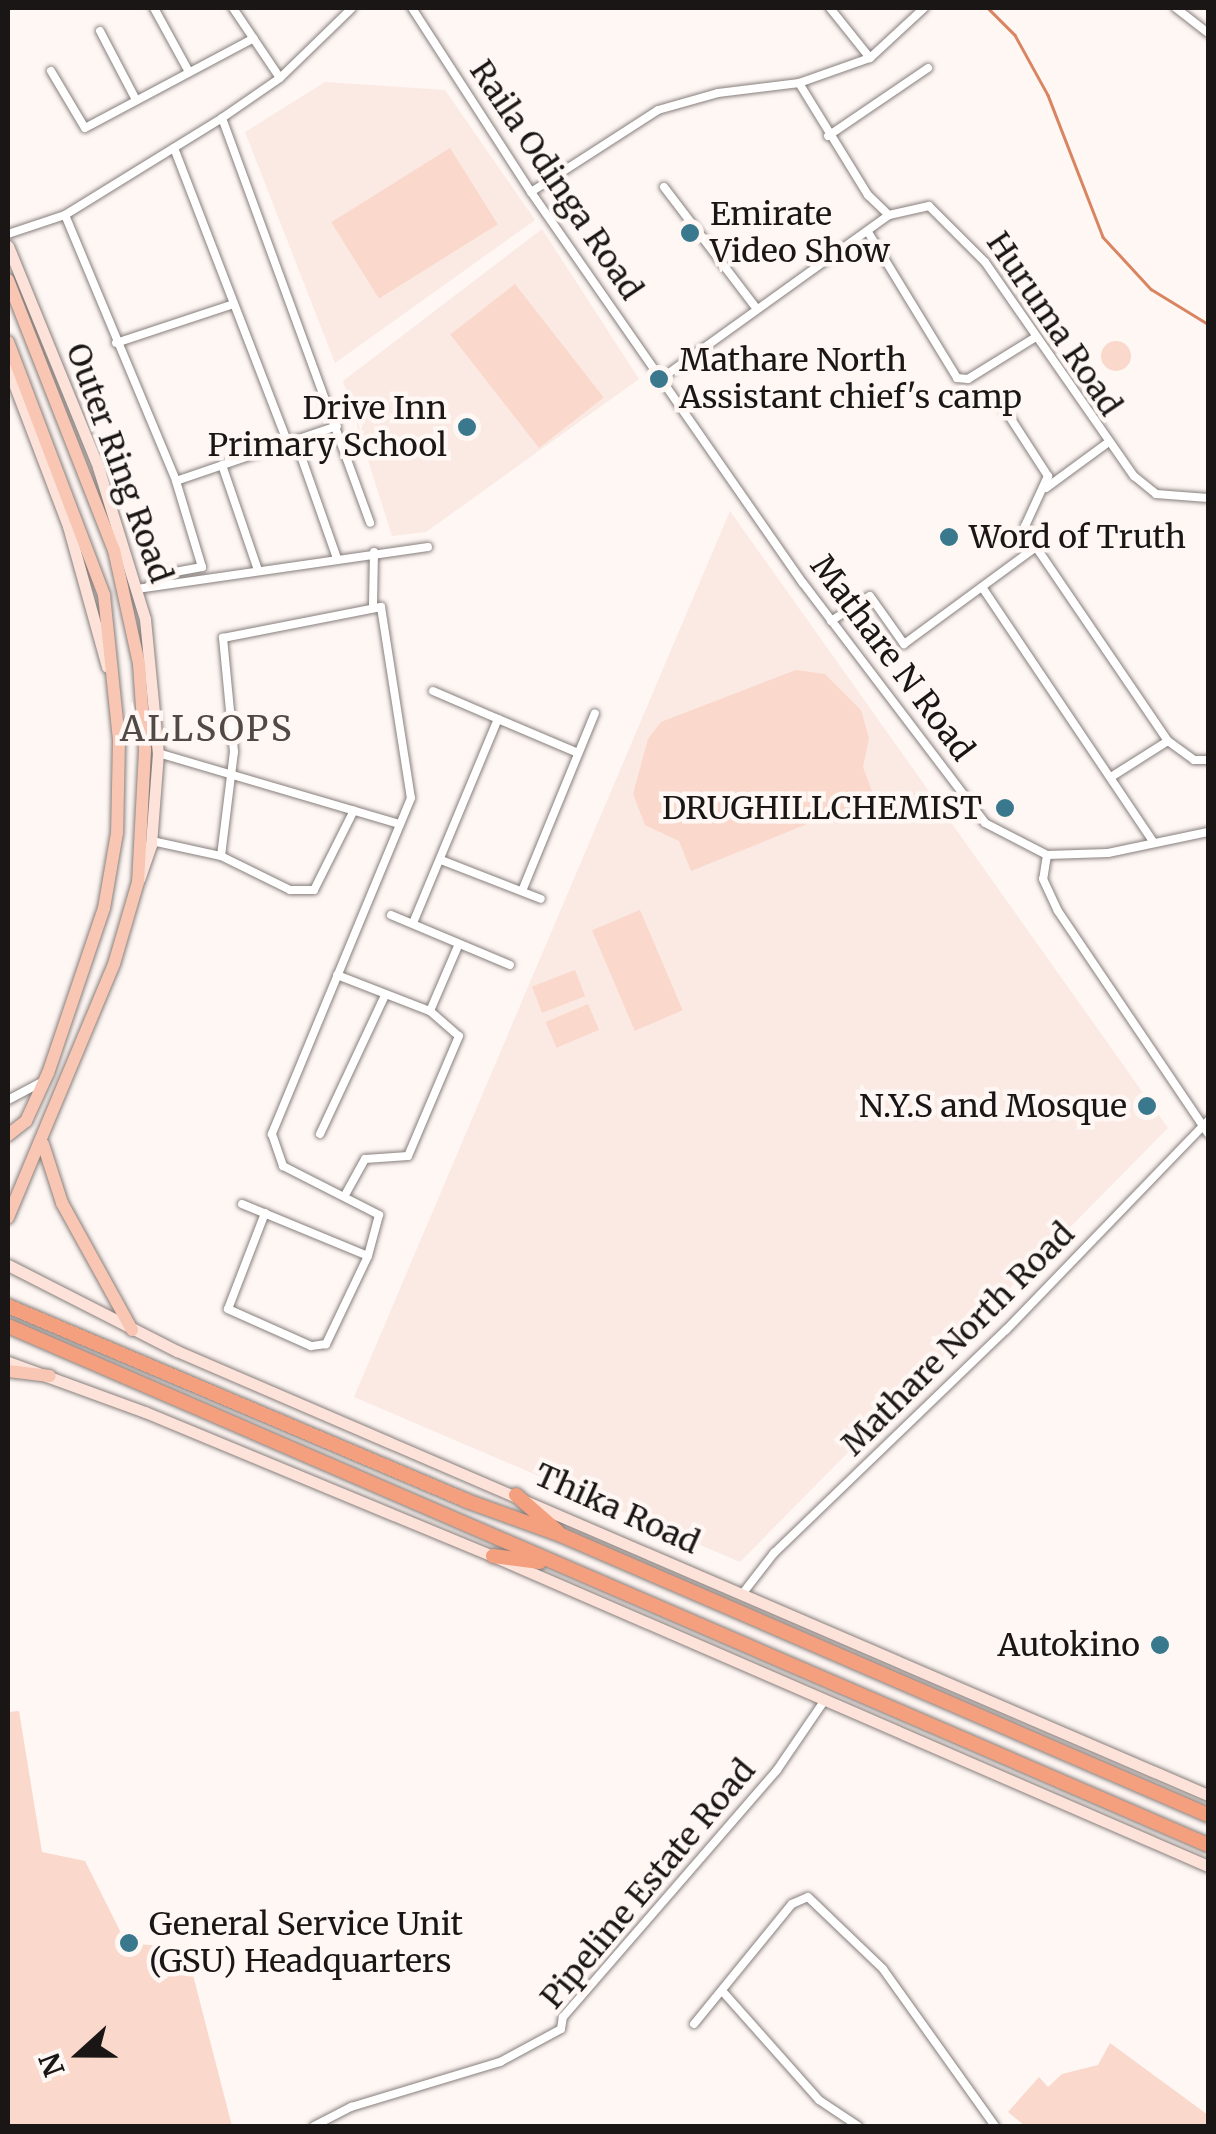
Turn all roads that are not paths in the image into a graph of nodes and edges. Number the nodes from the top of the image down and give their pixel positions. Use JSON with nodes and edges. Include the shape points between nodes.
{"nodes":[{"id":1,"x":154,"y":8,"type":"edge"},
{"id":2,"x":233,"y":8,"type":"edge"},
{"id":3,"x":352,"y":8,"type":"edge"},
{"id":4,"x":412,"y":8,"type":"edge"},
{"id":5,"x":830,"y":8,"type":"edge"},
{"id":6,"x":924,"y":8,"type":"edge"},
{"id":7,"x":1176,"y":8,"type":"edge"},
{"id":8,"x":100,"y":31,"type":"dead end"},
{"id":9,"x":1208,"y":33,"type":"edge"},
{"id":10,"x":254,"y":38,"type":"junction"},
{"id":11,"x":870,"y":58,"type":"junction"},
{"id":12,"x":928,"y":68,"type":"dead end"},
{"id":13,"x":51,"y":70,"type":"dead end"},
{"id":14,"x":189,"y":72,"type":"junction"},
{"id":15,"x":280,"y":78,"type":"junction"},
{"id":16,"x":799,"y":83,"type":"junction"},
{"id":17,"x":136,"y":100,"type":"junction"},
{"id":18,"x":222,"y":118,"type":"junction"},
{"id":19,"x":828,"y":136,"type":"junction"},
{"id":20,"x":174,"y":148,"type":"junction"},
{"id":21,"x":664,"y":186,"type":"dead end"},
{"id":22,"x":531,"y":192,"type":"junction"},
{"id":23,"x":65,"y":215,"type":"junction"},
{"id":24,"x":889,"y":215,"type":"junction"},
{"id":25,"x":868,"y":232,"type":"junction"},
{"id":26,"x":8,"y":234,"type":"edge"},
{"id":27,"x":8,"y":246,"type":"edge"},
{"id":28,"x":8,"y":280,"type":"edge"},
{"id":29,"x":234,"y":304,"type":"junction"},
{"id":30,"x":757,"y":308,"type":"junction"},
{"id":31,"x":1036,"y":337,"type":"junction"},
{"id":32,"x":8,"y":342,"type":"edge"},
{"id":33,"x":116,"y":344,"type":"junction"},
{"id":34,"x":8,"y":368,"type":"edge"},
{"id":35,"x":662,"y":378,"type":"junction"},
{"id":36,"x":1002,"y":406,"type":"dead end"},
{"id":37,"x":337,"y":426,"type":"junction"},
{"id":38,"x":291,"y":440,"type":"junction"},
{"id":39,"x":1106,"y":444,"type":"junction"},
{"id":40,"x":222,"y":464,"type":"junction"},
{"id":41,"x":176,"y":481,"type":"junction"},
{"id":42,"x":1044,"y":489,"type":"junction"},
{"id":43,"x":1208,"y":498,"type":"edge"},
{"id":44,"x":370,"y":523,"type":"dead end"},
{"id":45,"x":428,"y":547,"type":"dead end"},
{"id":46,"x":1036,"y":547,"type":"junction"},
{"id":47,"x":374,"y":552,"type":"junction"},
{"id":48,"x":337,"y":558,"type":"junction"},
{"id":49,"x":258,"y":570,"type":"junction"},
{"id":50,"x":982,"y":587,"type":"junction"},
{"id":51,"x":143,"y":588,"type":"junction"},
{"id":52,"x":373,"y":604,"type":"junction"},
{"id":53,"x":832,"y":621,"type":"junction"},
{"id":54,"x":114,"y":690,"type":"junction"},
{"id":55,"x":433,"y":691,"type":"dead end"},
{"id":56,"x":595,"y":713,"type":"dead end"},
{"id":57,"x":498,"y":719,"type":"junction"},
{"id":58,"x":1168,"y":741,"type":"junction"},
{"id":59,"x":158,"y":753,"type":"junction"},
{"id":60,"x":578,"y":753,"type":"junction"},
{"id":61,"x":1208,"y":760,"type":"edge"},
{"id":62,"x":232,"y":773,"type":"junction"},
{"id":63,"x":1111,"y":777,"type":"junction"},
{"id":64,"x":354,"y":810,"type":"junction"},
{"id":65,"x":400,"y":824,"type":"junction"},
{"id":66,"x":1208,"y":832,"type":"edge"},
{"id":67,"x":152,"y":841,"type":"junction"},
{"id":68,"x":1154,"y":843,"type":"junction"},
{"id":69,"x":1047,"y":855,"type":"junction"},
{"id":70,"x":221,"y":856,"type":"junction"},
{"id":71,"x":441,"y":860,"type":"junction"},
{"id":72,"x":138,"y":882,"type":"junction"},
{"id":73,"x":522,"y":891,"type":"junction"},
{"id":74,"x":540,"y":899,"type":"dead end"},
{"id":75,"x":392,"y":914,"type":"dead end"},
{"id":76,"x":413,"y":923,"type":"junction"},
{"id":77,"x":458,"y":946,"type":"junction"},
{"id":78,"x":510,"y":965,"type":"dead end"},
{"id":79,"x":337,"y":975,"type":"junction"},
{"id":80,"x":385,"y":995,"type":"junction"},
{"id":81,"x":430,"y":1011,"type":"junction"},
{"id":82,"x":44,"y":1080,"type":"junction"},
{"id":83,"x":8,"y":1100,"type":"edge"},
{"id":84,"x":1207,"y":1126,"type":"edge"},
{"id":85,"x":320,"y":1134,"type":"dead end"},
{"id":86,"x":8,"y":1135,"type":"edge"},
{"id":87,"x":44,"y":1144,"type":"junction"},
{"id":88,"x":346,"y":1193,"type":"junction"},
{"id":89,"x":242,"y":1204,"type":"dead end"},
{"id":90,"x":265,"y":1213,"type":"junction"},
{"id":91,"x":8,"y":1218,"type":"edge"},
{"id":92,"x":368,"y":1256,"type":"junction"},
{"id":93,"x":8,"y":1266,"type":"edge"},
{"id":94,"x":8,"y":1306,"type":"edge"},
{"id":95,"x":8,"y":1326,"type":"edge"},
{"id":96,"x":132,"y":1330,"type":"junction"},
{"id":97,"x":8,"y":1362,"type":"edge"},
{"id":98,"x":8,"y":1371,"type":"edge"},
{"id":99,"x":50,"y":1376,"type":"junction"},
{"id":100,"x":516,"y":1494,"type":"junction"},
{"id":101,"x":561,"y":1535,"type":"junction"},
{"id":102,"x":493,"y":1556,"type":"junction"},
{"id":103,"x":550,"y":1564,"type":"junction"},
{"id":104,"x":743,"y":1593,"type":"junction"},
{"id":105,"x":824,"y":1701,"type":"junction"},
{"id":106,"x":1208,"y":1794,"type":"edge"},
{"id":107,"x":1208,"y":1816,"type":"edge"},
{"id":108,"x":1208,"y":1846,"type":"edge"},
{"id":109,"x":1208,"y":1866,"type":"edge"},
{"id":110,"x":724,"y":1993,"type":"junction"},
{"id":111,"x":694,"y":2024,"type":"dead end"},
{"id":112,"x":314,"y":2126,"type":"edge"},
{"id":113,"x":858,"y":2126,"type":"edge"},
{"id":114,"x":995,"y":2126,"type":"edge"}],
"edges":[{"from":1,"to":14,"type":"street"},
{"from":2,"to":10,"type":"street"},
{"from":3,"to":15,"type":"street"},
{"from":4,"to":22,"type":"street","name":"Raila Odinga Road"},
{"from":5,"to":11,"type":"street"},
{"from":6,"to":11,"type":"street"},
{"from":7,"to":9,"type":"street"},
{"from":8,"to":17,"type":"street"},
{"from":10,"to":14,"type":"street"},
{"from":10,"to":15,"type":"street"},
{"from":11,"to":16,"type":"street"},
{"from":12,"to":19,"type":"street"},
{"from":13,"to":17,"type":"street","via":[[85,128]]},
{"from":14,"to":17,"type":"street"},
{"from":15,"to":18,"type":"street"},
{"from":16,"to":19,"type":"street"},
{"from":16,"to":22,"type":"street","via":[[718,93],[658,110]]},
{"from":18,"to":20,"type":"street"},
{"from":18,"to":37,"type":"street"},
{"from":19,"to":24,"type":"street"},
{"from":20,"to":23,"type":"street"},
{"from":20,"to":29,"type":"street"},
{"from":21,"to":30,"type":"street"},
{"from":22,"to":35,"type":"street","name":"Raila Odinga Road"},
{"from":23,"to":26,"type":"street"},
{"from":23,"to":33,"type":"street"},
{"from":24,"to":25,"type":"street"},
{"from":24,"to":31,"type":"street","name":"Huruma Road","via":[[928,206],[954,225]]},
{"from":25,"to":30,"type":"street"},
{"from":25,"to":31,"type":"street","via":[[956,378],[968,380]]},
{"from":27,"to":51,"type":"main road","name":"Outer Ring Road"},
{"from":28,"to":72,"type":"main road","name":"Outer Ring Road","via":[[102,513],[126,596],[145,735]]},
{"from":29,"to":33,"type":"street"},
{"from":29,"to":38,"type":"street"},
{"from":30,"to":35,"type":"street"},
{"from":31,"to":39,"type":"street","name":"Huruma Road"},
{"from":32,"to":54,"type":"main road","name":"Outer Ring Road","via":[[104,595]]},
{"from":33,"to":41,"type":"street"},
{"from":34,"to":54,"type":"main road","name":"Outer Ring Road","via":[[68,526]]},
{"from":35,"to":53,"type":"street","name":"Mathare N Road"},
{"from":36,"to":42,"type":"street","via":[[1046,471]]},
{"from":37,"to":38,"type":"street"},
{"from":37,"to":44,"type":"street"},
{"from":38,"to":40,"type":"street"},
{"from":38,"to":48,"type":"street"},
{"from":39,"to":42,"type":"street"},
{"from":39,"to":43,"type":"street","name":"Huruma Road","via":[[1156,494]]},
{"from":40,"to":41,"type":"street"},
{"from":40,"to":49,"type":"street"},
{"from":41,"to":51,"type":"street","via":[[202,567],[159,575]]},
{"from":42,"to":46,"type":"street","via":[[1026,526]]},
{"from":45,"to":47,"type":"street"},
{"from":46,"to":50,"type":"street"},
{"from":46,"to":58,"type":"street"},
{"from":47,"to":48,"type":"street"},
{"from":47,"to":52,"type":"street"},
{"from":48,"to":49,"type":"street"},
{"from":49,"to":51,"type":"street"},
{"from":50,"to":53,"type":"street","via":[[904,644],[870,596]]},
{"from":50,"to":63,"type":"street"},
{"from":51,"to":59,"type":"main road","name":"Outer Ring Road"},
{"from":52,"to":62,"type":"street","via":[[224,638]]},
{"from":52,"to":65,"type":"street","via":[[384,613],[412,777]]},
{"from":53,"to":69,"type":"street","name":"Mathare N Road","via":[[986,823]]},
{"from":54,"to":82,"type":"main road","name":"Outer Ring Road","via":[[118,811],[111,876],[86,970]]},
{"from":55,"to":57,"type":"street"},
{"from":56,"to":60,"type":"street"},
{"from":57,"to":60,"type":"street"},
{"from":57,"to":71,"type":"street"},
{"from":58,"to":61,"type":"street","via":[[1194,760]]},
{"from":58,"to":63,"type":"street"},
{"from":59,"to":62,"type":"street"},
{"from":59,"to":67,"type":"main road","name":"Outer Ring Road"},
{"from":60,"to":73,"type":"street"},
{"from":62,"to":64,"type":"street"},
{"from":62,"to":70,"type":"street"},
{"from":63,"to":68,"type":"street"},
{"from":64,"to":65,"type":"street"},
{"from":64,"to":70,"type":"street","via":[[314,890],[290,890]]},
{"from":65,"to":79,"type":"street"},
{"from":66,"to":68,"type":"street"},
{"from":67,"to":70,"type":"street"},
{"from":67,"to":72,"type":"main road","name":"Outer Ring Road"},
{"from":68,"to":69,"type":"street"},
{"from":69,"to":84,"type":"street","via":[[1043,879],[1055,906]]},
{"from":71,"to":73,"type":"street"},
{"from":71,"to":76,"type":"street"},
{"from":72,"to":87,"type":"main road","name":"Outer Ring Road","via":[[114,964]]},
{"from":73,"to":74,"type":"street"},
{"from":75,"to":76,"type":"street"},
{"from":76,"to":77,"type":"street"},
{"from":77,"to":78,"type":"street"},
{"from":77,"to":81,"type":"street"},
{"from":79,"to":80,"type":"street"},
{"from":79,"to":88,"type":"street","via":[[271,1143],[282,1166]]},
{"from":80,"to":81,"type":"street"},
{"from":80,"to":85,"type":"street"},
{"from":81,"to":88,"type":"street","via":[[452,1025],[458,1042],[412,1150],[403,1159],[366,1159]]},
{"from":82,"to":83,"type":"street"},
{"from":82,"to":86,"type":"main road","name":"Outer Ring Road","via":[[26,1121]]},
{"from":84,"to":104,"type":"street","name":"Mathare North Road","via":[[774,1554]]},
{"from":87,"to":91,"type":"main road","name":"Outer Ring Road"},
{"from":87,"to":96,"type":"main road","via":[[62,1203]]},
{"from":88,"to":92,"type":"street","via":[[379,1215]]},
{"from":89,"to":90,"type":"street"},
{"from":90,"to":92,"type":"street"},
{"from":90,"to":92,"type":"street","via":[[227,1304],[240,1318],[310,1346],[326,1344]]},
{"from":93,"to":96,"type":"main road","name":"Thika Road"},
{"from":94,"to":101,"type":"highway","name":"Thika Road","via":[[467,1502]]},
{"from":95,"to":103,"type":"highway"},
{"from":96,"to":100,"type":"main road","name":"Thika Road"},
{"from":97,"to":99,"type":"main road"},
{"from":98,"to":99,"type":"main road"},
{"from":99,"to":102,"type":"main road"},
{"from":100,"to":101,"type":"highway"},
{"from":100,"to":104,"type":"main road","name":"Thika Road"},
{"from":101,"to":107,"type":"highway","name":"Thika Road"},
{"from":102,"to":103,"type":"highway"},
{"from":102,"to":105,"type":"main road"},
{"from":103,"to":108,"type":"highway"},
{"from":104,"to":106,"type":"main road","name":"Thika Road"},
{"from":105,"to":109,"type":"main road"},
{"from":105,"to":112,"type":"street","name":"Pipeline Estate Road","via":[[777,1770],[563,2017],[561,2029],[500,2062],[342,2111]]},
{"from":110,"to":111,"type":"street"},
{"from":110,"to":113,"type":"street","via":[[819,2100]]},
{"from":110,"to":114,"type":"street","via":[[792,1904],[808,1897],[883,1969]]}]}
